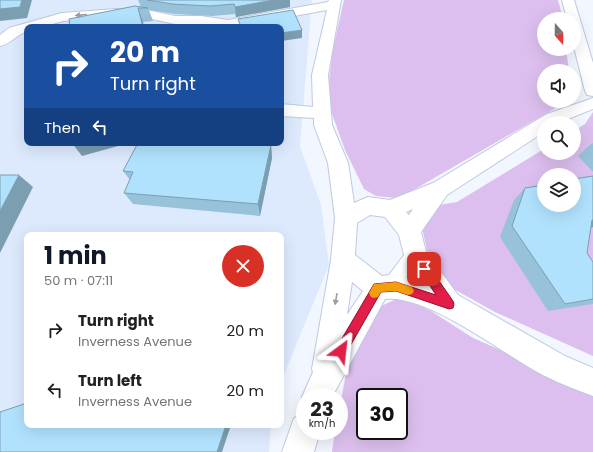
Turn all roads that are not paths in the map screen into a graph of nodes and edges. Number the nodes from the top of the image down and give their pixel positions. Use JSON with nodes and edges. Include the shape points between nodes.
{"nodes":[{"id":1,"x":568,"y":0,"type":"edge"},
{"id":2,"x":334,"y":2,"type":"edge"},
{"id":3,"x":572,"y":12,"type":"edge"},
{"id":4,"x":178,"y":23,"type":"edge"},
{"id":5,"x":32,"y":24,"type":"edge"},
{"id":6,"x":220,"y":24,"type":"edge"},
{"id":7,"x":238,"y":24,"type":"edge"},
{"id":8,"x":24,"y":28,"type":"edge"},
{"id":9,"x":0,"y":42,"type":"edge"},
{"id":10,"x":581,"y":46,"type":"edge"},
{"id":11,"x":593,"y":90,"type":"edge"},
{"id":12,"x":593,"y":103,"type":"edge"},
{"id":13,"x":284,"y":108,"type":"edge"},
{"id":14,"x":323,"y":113,"type":"junction"},
{"id":15,"x":558,"y":116,"type":"edge"},
{"id":16,"x":537,"y":128,"type":"edge"},
{"id":17,"x":338,"y":163,"type":"junction"},
{"id":18,"x":440,"y":189,"type":"junction"},
{"id":19,"x":368,"y":206,"type":"junction"},
{"id":20,"x":391,"y":209,"type":"junction"},
{"id":21,"x":346,"y":218,"type":"junction"},
{"id":22,"x":409,"y":230,"type":"junction"},
{"id":23,"x":416,"y":257,"type":"junction"},
{"id":24,"x":343,"y":260,"type":"junction"},
{"id":25,"x":387,"y":287,"type":"junction"},
{"id":26,"x":449,"y":304,"type":"junction"},
{"id":27,"x":593,"y":382,"type":"edge"},
{"id":28,"x":321,"y":388,"type":"edge"},
{"id":29,"x":301,"y":440,"type":"edge"},
{"id":30,"x":298,"y":452,"type":"edge"}],
"edges":[{"from":1,"to":3,"type":"street"},
{"from":2,"to":7,"type":"street"},
{"from":2,"to":14,"type":"street","via":[[320,75]]},
{"from":4,"to":5,"type":"street","one_way":true,"via":[[146,14],[61,11]]},
{"from":4,"to":6,"type":"street","via":[[201,20]]},
{"from":8,"to":9,"type":"street","one_way":true},
{"from":10,"to":11,"type":"street"},
{"from":12,"to":15,"type":"street"},
{"from":13,"to":14,"type":"street"},
{"from":14,"to":17,"type":"street","via":[[323,125]]},
{"from":16,"to":18,"type":"street"},
{"from":17,"to":19,"type":"street"},
{"from":17,"to":21,"type":"street"},
{"from":18,"to":20,"type":"street"},
{"from":18,"to":22,"type":"street"},
{"from":19,"to":20,"type":"street"},
{"from":19,"to":21,"type":"street"},
{"from":20,"to":22,"type":"street"},
{"from":21,"to":24,"type":"street"},
{"from":22,"to":23,"type":"street"},
{"from":23,"to":25,"type":"street"},
{"from":23,"to":26,"type":"street"},
{"from":24,"to":25,"type":"street"},
{"from":24,"to":28,"type":"street","one_way":true},
{"from":25,"to":26,"type":"street"},
{"from":25,"to":28,"type":"street"},
{"from":26,"to":27,"type":"street","via":[[555,366]]},
{"from":29,"to":30,"type":"street"}]}
